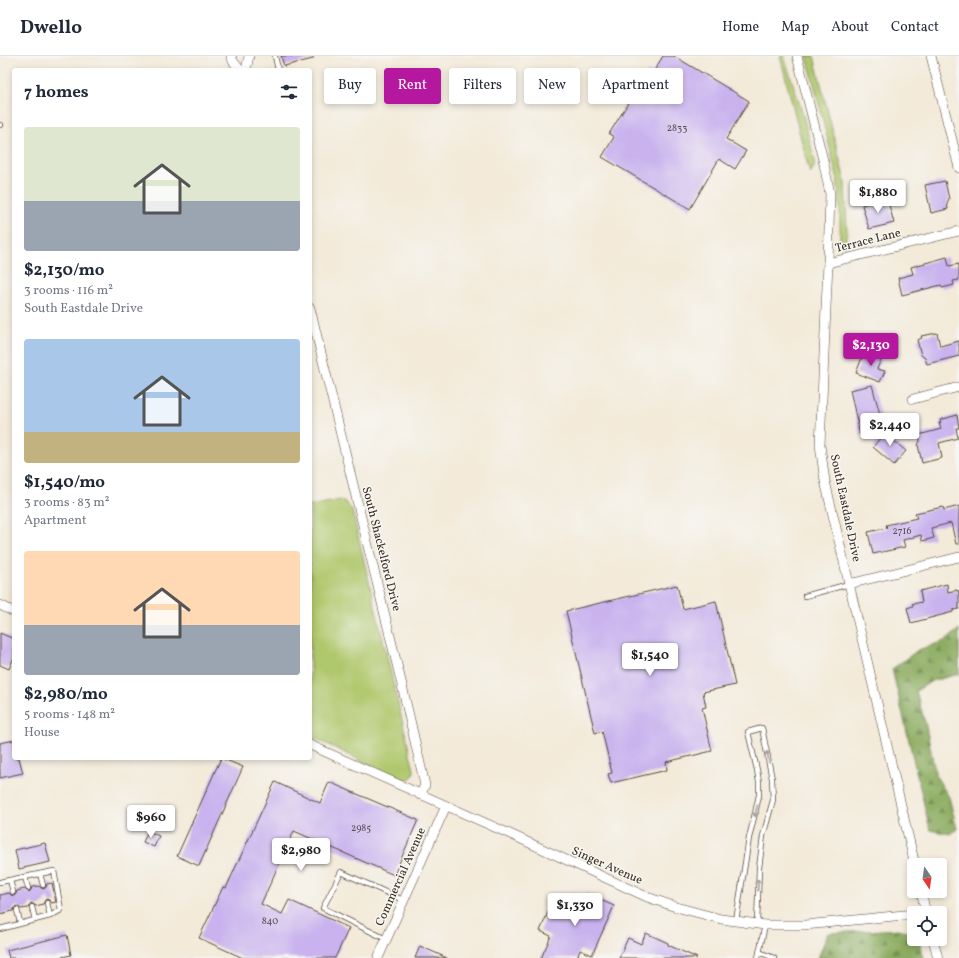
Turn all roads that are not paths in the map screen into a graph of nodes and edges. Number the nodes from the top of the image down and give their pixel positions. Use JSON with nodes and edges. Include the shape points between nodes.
{"nodes":[{"id":1,"x":232,"y":56,"type":"edge"},
{"id":2,"x":248,"y":56,"type":"edge"},
{"id":3,"x":275,"y":56,"type":"edge"},
{"id":4,"x":797,"y":56,"type":"edge"},
{"id":5,"x":931,"y":56,"type":"edge"},
{"id":6,"x":238,"y":68,"type":"edge"},
{"id":7,"x":246,"y":68,"type":"edge"},
{"id":8,"x":278,"y":68,"type":"edge"},
{"id":9,"x":959,"y":168,"type":"edge"},
{"id":10,"x":959,"y":231,"type":"edge"},
{"id":11,"x":828,"y":263,"type":"junction"},
{"id":12,"x":312,"y":316,"type":"edge"},
{"id":13,"x":959,"y":387,"type":"edge"},
{"id":14,"x":913,"y":399,"type":"dead end"},
{"id":15,"x":959,"y":557,"type":"edge"},
{"id":16,"x":850,"y":584,"type":"junction"},
{"id":17,"x":805,"y":596,"type":"dead end"},
{"id":18,"x":0,"y":605,"type":"edge"},
{"id":19,"x":12,"y":611,"type":"edge"},
{"id":20,"x":312,"y":746,"type":"edge"},
{"id":21,"x":420,"y":795,"type":"junction"},
{"id":22,"x":446,"y":806,"type":"junction"},
{"id":23,"x":913,"y":858,"type":"edge"},
{"id":24,"x":40,"y":874,"type":"junction"},
{"id":25,"x":25,"y":876,"type":"junction"},
{"id":26,"x":10,"y":880,"type":"junction"},
{"id":27,"x":0,"y":882,"type":"edge"},
{"id":28,"x":43,"y":885,"type":"dead end"},
{"id":29,"x":28,"y":888,"type":"dead end"},
{"id":30,"x":13,"y":892,"type":"dead end"},
{"id":31,"x":403,"y":900,"type":"junction"},
{"id":32,"x":47,"y":903,"type":"dead end"},
{"id":33,"x":32,"y":907,"type":"dead end"},
{"id":34,"x":17,"y":910,"type":"dead end"},
{"id":35,"x":907,"y":915,"type":"edge"},
{"id":36,"x":50,"y":916,"type":"junction"},
{"id":37,"x":35,"y":920,"type":"junction"},
{"id":38,"x":736,"y":921,"type":"junction"},
{"id":39,"x":20,"y":923,"type":"junction"},
{"id":40,"x":761,"y":924,"type":"junction"},
{"id":41,"x":0,"y":928,"type":"edge"},
{"id":42,"x":386,"y":939,"type":"junction"},
{"id":43,"x":935,"y":946,"type":"edge"},
{"id":44,"x":759,"y":952,"type":"junction"},
{"id":45,"x":378,"y":958,"type":"edge"},
{"id":46,"x":758,"y":958,"type":"edge"},
{"id":47,"x":774,"y":958,"type":"edge"},
{"id":48,"x":938,"y":958,"type":"edge"}],
"edges":[{"from":1,"to":6,"type":"street"},
{"from":2,"to":7,"type":"street"},
{"from":3,"to":8,"type":"lane"},
{"from":4,"to":11,"type":"street","name":"South Eastdale Drive","via":[[830,194]]},
{"from":5,"to":9,"type":"street"},
{"from":10,"to":11,"type":"street","name":"Terrace Lane"},
{"from":11,"to":16,"type":"street","name":"South Eastdale Drive","via":[[820,445],[825,481]]},
{"from":12,"to":21,"type":"street","name":"South Shackelford Drive","via":[[425,785]]},
{"from":13,"to":14,"type":"street"},
{"from":15,"to":16,"type":"street"},
{"from":16,"to":17,"type":"lane"},
{"from":16,"to":23,"type":"street","name":"South Eastdale Drive"},
{"from":18,"to":19,"type":"street"},
{"from":20,"to":21,"type":"street","name":"Singer Avenue"},
{"from":21,"to":22,"type":"street","name":"Singer Avenue"},
{"from":22,"to":31,"type":"street","name":"Commercial Avenue"},
{"from":22,"to":38,"type":"street","name":"Singer Avenue","via":[[648,897],[694,912]]},
{"from":24,"to":25,"type":"lane"},
{"from":24,"to":28,"type":"lane"},
{"from":24,"to":36,"type":"lane","via":[[54,871],[61,910]]},
{"from":25,"to":26,"type":"lane"},
{"from":25,"to":29,"type":"lane"},
{"from":26,"to":27,"type":"lane"},
{"from":26,"to":30,"type":"lane"},
{"from":31,"to":42,"type":"street","name":"Commercial Avenue"},
{"from":31,"to":42,"type":"lane","via":[[341,872],[323,908]]},
{"from":32,"to":36,"type":"lane"},
{"from":33,"to":37,"type":"lane"},
{"from":34,"to":39,"type":"lane"},
{"from":35,"to":40,"type":"street","name":"Singer Avenue","via":[[805,925]]},
{"from":36,"to":37,"type":"lane"},
{"from":37,"to":39,"type":"lane"},
{"from":38,"to":40,"type":"street","name":"Singer Avenue"},
{"from":40,"to":38,"type":"lane","one_way":true,"via":[[759,868],[763,836],[772,800],[772,779],[762,728],[748,732],[757,770],[759,795],[749,838]]},
{"from":39,"to":41,"type":"lane"},
{"from":40,"to":44,"type":"lane"},
{"from":42,"to":45,"type":"street","name":"Commercial Avenue"},
{"from":43,"to":48,"type":"street"},
{"from":44,"to":46,"type":"lane"},
{"from":44,"to":47,"type":"lane"}]}
